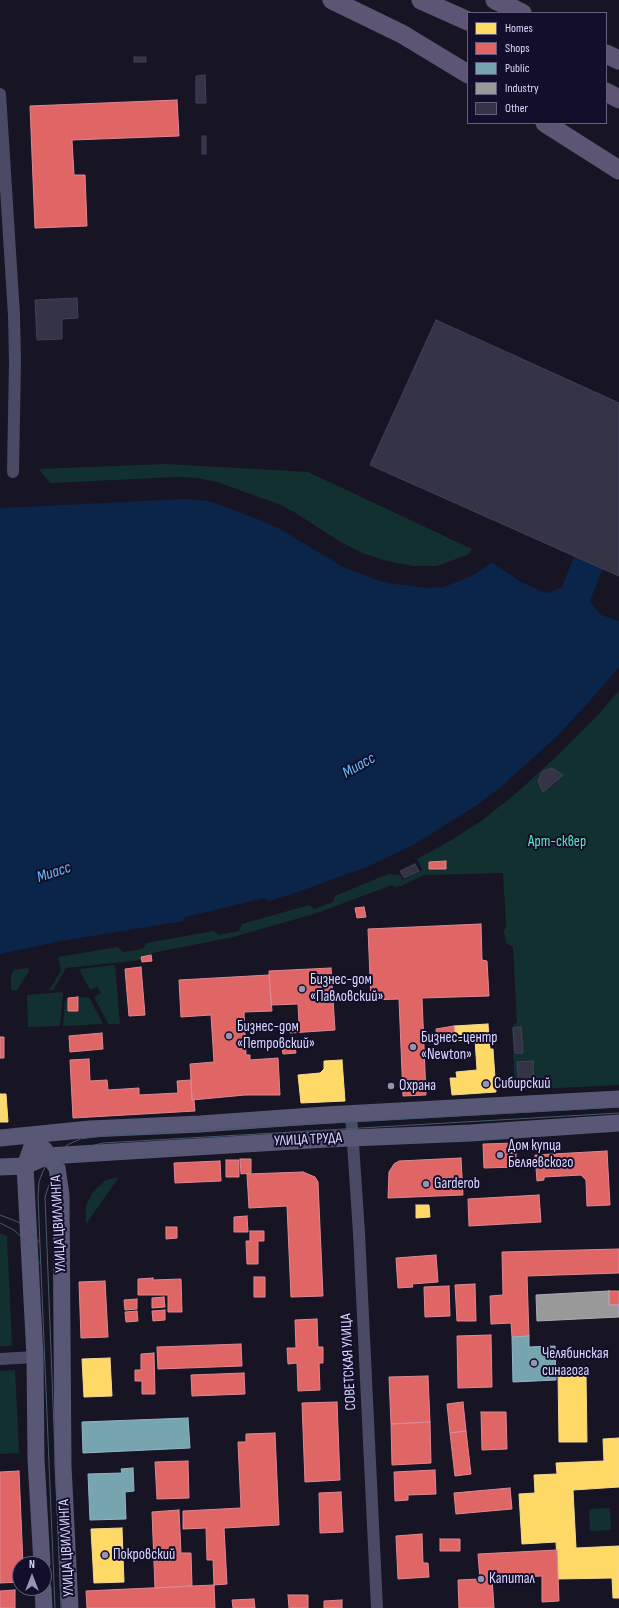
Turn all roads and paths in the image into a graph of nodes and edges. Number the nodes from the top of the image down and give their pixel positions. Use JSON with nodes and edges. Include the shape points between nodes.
{"nodes":[{"id":1,"x":332,"y":0,"type":"edge"},
{"id":2,"x":421,"y":0,"type":"edge"},
{"id":3,"x":495,"y":0,"type":"edge"},
{"id":4,"x":520,"y":12,"type":"edge"},
{"id":5,"x":467,"y":21,"type":"edge"},
{"id":6,"x":607,"y":54,"type":"edge"},
{"id":7,"x":619,"y":60,"type":"edge"},
{"id":8,"x":467,"y":73,"type":"edge"},
{"id":9,"x":607,"y":93,"type":"edge"},
{"id":10,"x":0,"y":94,"type":"edge"},
{"id":11,"x":619,"y":99,"type":"edge"},
{"id":12,"x":547,"y":124,"type":"edge"},
{"id":13,"x":619,"y":170,"type":"edge"},
{"id":14,"x":13,"y":472,"type":"dead end"},
{"id":15,"x":619,"y":1099,"type":"edge"},
{"id":16,"x":351,"y":1114,"type":"junction"},
{"id":17,"x":619,"y":1123,"type":"edge"},
{"id":18,"x":36,"y":1135,"type":"junction"},
{"id":19,"x":352,"y":1137,"type":"junction"},
{"id":20,"x":0,"y":1138,"type":"edge"},
{"id":21,"x":48,"y":1156,"type":"junction"},
{"id":22,"x":25,"y":1166,"type":"junction"},
{"id":23,"x":0,"y":1167,"type":"edge"},
{"id":24,"x":35,"y":1358,"type":"junction"},
{"id":25,"x":0,"y":1359,"type":"edge"},
{"id":26,"x":42,"y":1556,"type":"edge"},
{"id":27,"x":43,"y":1596,"type":"edge"},
{"id":28,"x":44,"y":1608,"type":"edge"},
{"id":29,"x":70,"y":1608,"type":"edge"},
{"id":30,"x":376,"y":1608,"type":"edge"}],
"edges":[{"from":1,"to":8,"type":"main road","via":[[402,34]]},
{"from":2,"to":5,"type":"main road"},
{"from":3,"to":4,"type":"main road"},
{"from":6,"to":7,"type":"main road"},
{"from":9,"to":11,"type":"main road"},
{"from":10,"to":14,"type":"street","via":[[14,320]]},
{"from":12,"to":13,"type":"main road"},
{"from":15,"to":16,"type":"main road","name":"УЛИЦА ТРУДА"},
{"from":16,"to":18,"type":"main road","name":"УЛИЦА ТРУДА","via":[[90,1129]]},
{"from":16,"to":19,"type":"street","name":"СОВЕТСКАЯ УЛИЦА"},
{"from":17,"to":19,"type":"main road","name":"УЛИЦА ТРУДА","via":[[478,1133]]},
{"from":18,"to":20,"type":"main road","name":"УЛИЦА ТРУДА"},
{"from":18,"to":21,"type":"main road","name":"УЛИЦА ЦВИЛЛИНГА"},
{"from":18,"to":22,"type":"main road","name":"УЛИЦА ЦВИЛЛИНГА"},
{"from":19,"to":21,"type":"main road","name":"УЛИЦА ТРУДА"},
{"from":19,"to":30,"type":"street","name":"СОВЕТСКАЯ УЛИЦА","via":[[359,1233]]},
{"from":21,"to":22,"type":"main road","name":"УЛИЦА ТРУДА"},
{"from":21,"to":29,"type":"main road","name":"УЛИЦА ЦВИЛЛИНГА","via":[[57,1168],[60,1195],[63,1466]]},
{"from":22,"to":23,"type":"main road","name":"УЛИЦА ТРУДА"},
{"from":22,"to":24,"type":"main road","name":"УЛИЦА ЦВИЛЛИНГА"},
{"from":24,"to":25,"type":"street"},
{"from":24,"to":26,"type":"main road","name":"УЛИЦА ЦВИЛЛИНГА","via":[[36,1459]]},
{"from":27,"to":28,"type":"main road","name":"УЛИЦА ЦВИЛЛИНГА"}]}
